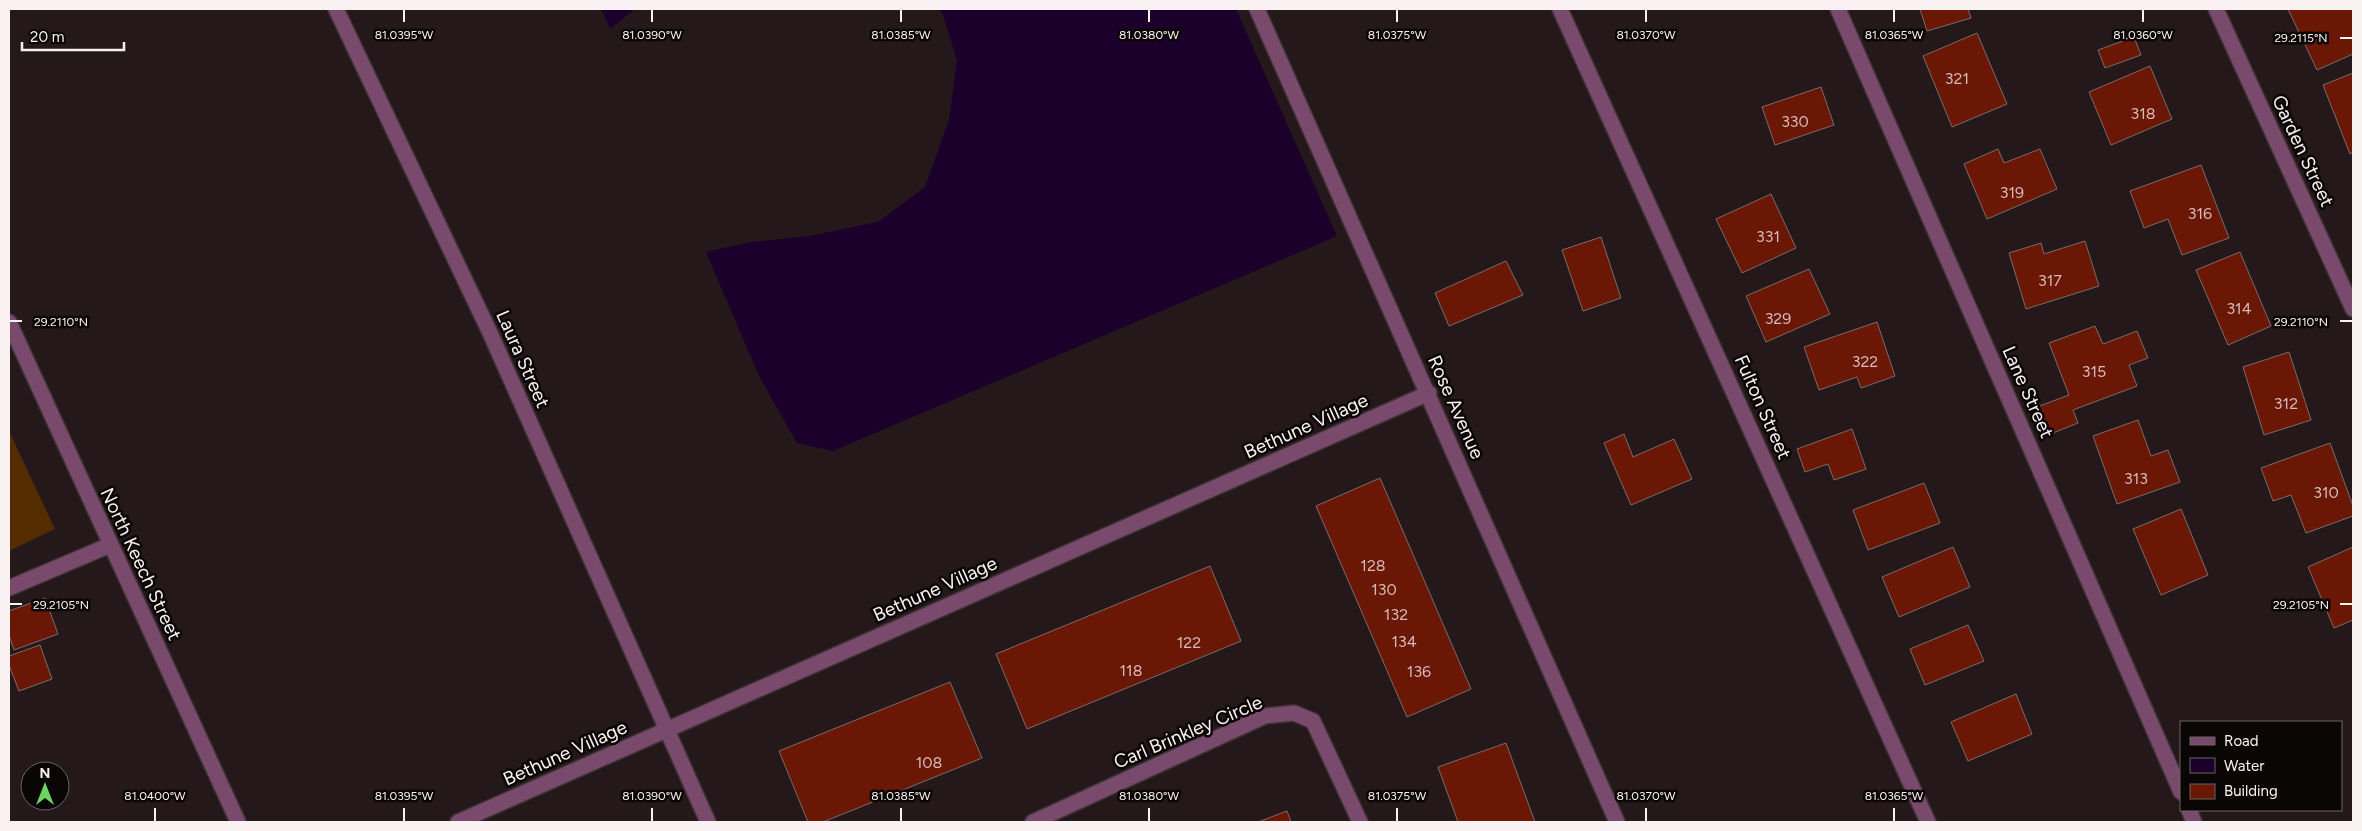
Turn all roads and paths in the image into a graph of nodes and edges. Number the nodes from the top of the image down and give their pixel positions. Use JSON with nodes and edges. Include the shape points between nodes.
{"nodes":[{"id":1,"x":336,"y":9,"type":"edge"},
{"id":2,"x":1257,"y":9,"type":"edge"},
{"id":3,"x":1560,"y":9,"type":"edge"},
{"id":4,"x":1838,"y":9,"type":"edge"},
{"id":5,"x":2216,"y":9,"type":"edge"},
{"id":6,"x":2353,"y":309,"type":"edge"},
{"id":7,"x":9,"y":322,"type":"edge"},
{"id":8,"x":1429,"y":393,"type":"junction"},
{"id":9,"x":110,"y":545,"type":"junction"},
{"id":10,"x":9,"y":588,"type":"edge"},
{"id":11,"x":667,"y":729,"type":"junction"},
{"id":12,"x":2180,"y":790,"type":"edge"},
{"id":13,"x":238,"y":822,"type":"edge"},
{"id":14,"x":458,"y":822,"type":"edge"},
{"id":15,"x":708,"y":822,"type":"edge"},
{"id":16,"x":1033,"y":822,"type":"edge"},
{"id":17,"x":1360,"y":822,"type":"edge"},
{"id":18,"x":1618,"y":822,"type":"edge"},
{"id":19,"x":1928,"y":822,"type":"edge"}],
"edges":[{"from":1,"to":11,"type":"street","name":"Laura Street","via":[[491,335]]},
{"from":2,"to":8,"type":"street","name":"Rose Avenue"},
{"from":3,"to":19,"type":"street","name":"Fulton Street"},
{"from":4,"to":12,"type":"street","name":"Lane Street"},
{"from":5,"to":6,"type":"street","name":"Garden Street"},
{"from":7,"to":9,"type":"street","name":"North Keech Street"},
{"from":8,"to":11,"type":"street","name":"Bethune Village"},
{"from":8,"to":18,"type":"street","name":"Rose Avenue"},
{"from":9,"to":10,"type":"street"},
{"from":9,"to":13,"type":"street","name":"North Keech Street"},
{"from":11,"to":14,"type":"street","name":"Bethune Village"},
{"from":11,"to":15,"type":"street"},
{"from":16,"to":17,"type":"street","name":"Carl Brinkley Circle","via":[[1265,716],[1294,713],[1313,721]]}]}
